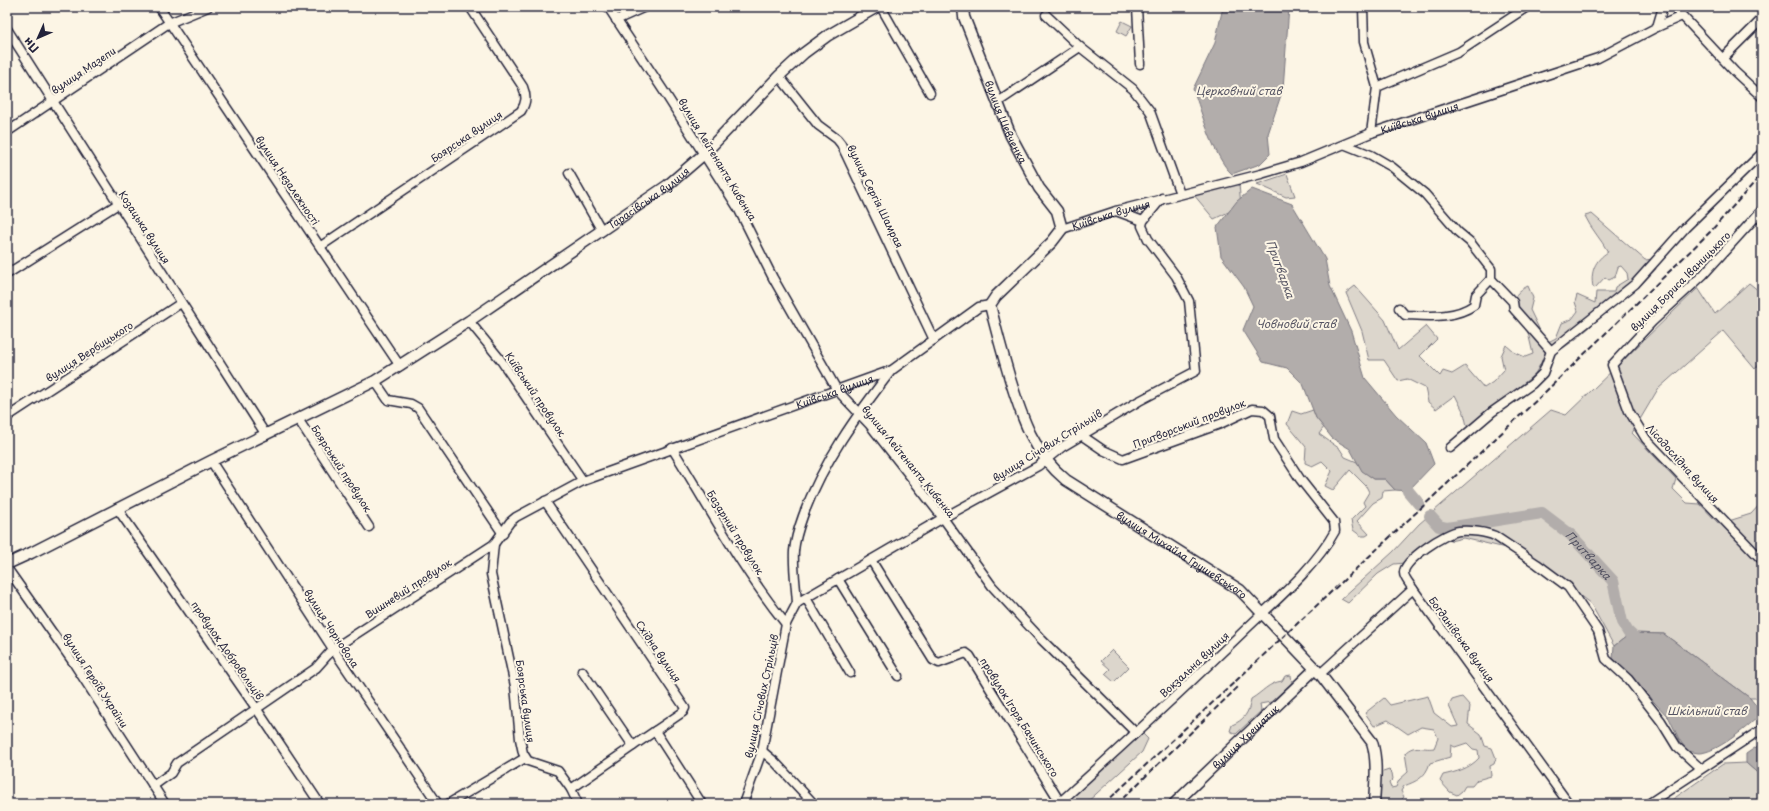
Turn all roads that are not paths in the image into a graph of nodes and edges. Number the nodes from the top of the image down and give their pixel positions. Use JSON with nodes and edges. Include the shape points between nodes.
{"nodes":[{"id":1,"x":158,"y":7,"type":"edge"},
{"id":2,"x":208,"y":7,"type":"edge"},
{"id":3,"x":470,"y":7,"type":"edge"},
{"id":4,"x":608,"y":7,"type":"edge"},
{"id":5,"x":645,"y":7,"type":"edge"},
{"id":6,"x":877,"y":7,"type":"edge"},
{"id":7,"x":882,"y":7,"type":"edge"},
{"id":8,"x":963,"y":7,"type":"edge"},
{"id":9,"x":1137,"y":7,"type":"edge"},
{"id":10,"x":1364,"y":7,"type":"edge"},
{"id":11,"x":1527,"y":7,"type":"edge"},
{"id":12,"x":1663,"y":7,"type":"edge"},
{"id":13,"x":1674,"y":7,"type":"edge"},
{"id":14,"x":1046,"y":15,"type":"dead end"},
{"id":15,"x":1682,"y":16,"type":"junction"},
{"id":16,"x":1762,"y":19,"type":"edge"},
{"id":17,"x":616,"y":20,"type":"junction"},
{"id":18,"x":169,"y":23,"type":"junction"},
{"id":19,"x":1657,"y":27,"type":"junction"},
{"id":20,"x":7,"y":29,"type":"edge"},
{"id":21,"x":1080,"y":47,"type":"junction"},
{"id":22,"x":1723,"y":58,"type":"junction"},
{"id":23,"x":1140,"y":64,"type":"dead end"},
{"id":24,"x":779,"y":76,"type":"junction"},
{"id":25,"x":1377,"y":87,"type":"junction"},
{"id":26,"x":930,"y":93,"type":"dead end"},
{"id":27,"x":1762,"y":97,"type":"edge"},
{"id":28,"x":54,"y":102,"type":"junction"},
{"id":29,"x":998,"y":102,"type":"junction"},
{"id":30,"x":7,"y":132,"type":"edge"},
{"id":31,"x":1371,"y":133,"type":"junction"},
{"id":32,"x":1346,"y":145,"type":"junction"},
{"id":33,"x":1762,"y":153,"type":"edge"},
{"id":34,"x":704,"y":154,"type":"junction"},
{"id":35,"x":569,"y":173,"type":"dead end"},
{"id":36,"x":1180,"y":194,"type":"junction"},
{"id":37,"x":1162,"y":198,"type":"junction"},
{"id":38,"x":118,"y":204,"type":"junction"},
{"id":39,"x":1762,"y":210,"type":"edge"},
{"id":40,"x":1116,"y":211,"type":"junction"},
{"id":41,"x":1143,"y":221,"type":"junction"},
{"id":42,"x":1062,"y":229,"type":"junction"},
{"id":43,"x":602,"y":231,"type":"junction"},
{"id":44,"x":320,"y":246,"type":"junction"},
{"id":45,"x":7,"y":274,"type":"edge"},
{"id":46,"x":1491,"y":279,"type":"junction"},
{"id":47,"x":181,"y":302,"type":"junction"},
{"id":48,"x":990,"y":305,"type":"junction"},
{"id":49,"x":1399,"y":308,"type":"dead end"},
{"id":50,"x":469,"y":321,"type":"junction"},
{"id":51,"x":934,"y":340,"type":"junction"},
{"id":52,"x":1551,"y":351,"type":"junction"},
{"id":53,"x":1612,"y":365,"type":"joint"},
{"id":54,"x":400,"y":366,"type":"junction"},
{"id":55,"x":892,"y":370,"type":"junction"},
{"id":56,"x":375,"y":381,"type":"junction"},
{"id":57,"x":836,"y":390,"type":"junction"},
{"id":58,"x":859,"y":412,"type":"junction"},
{"id":59,"x":7,"y":417,"type":"edge"},
{"id":60,"x":298,"y":419,"type":"junction"},
{"id":61,"x":266,"y":435,"type":"junction"},
{"id":62,"x":1081,"y":435,"type":"junction"},
{"id":63,"x":672,"y":448,"type":"junction"},
{"id":64,"x":1450,"y":448,"type":"dead end"},
{"id":65,"x":1046,"y":460,"type":"junction"},
{"id":66,"x":211,"y":461,"type":"junction"},
{"id":67,"x":583,"y":481,"type":"junction"},
{"id":68,"x":545,"y":501,"type":"junction"},
{"id":69,"x":117,"y":508,"type":"junction"},
{"id":70,"x":943,"y":518,"type":"junction"},
{"id":71,"x":369,"y":527,"type":"dead end"},
{"id":72,"x":1335,"y":531,"type":"joint"},
{"id":73,"x":503,"y":534,"type":"junction"},
{"id":74,"x":494,"y":544,"type":"junction"},
{"id":75,"x":871,"y":560,"type":"junction"},
{"id":76,"x":1762,"y":560,"type":"edge"},
{"id":77,"x":7,"y":564,"type":"edge"},
{"id":78,"x":7,"y":568,"type":"edge"},
{"id":79,"x":838,"y":579,"type":"junction"},
{"id":80,"x":1413,"y":589,"type":"junction"},
{"id":81,"x":806,"y":598,"type":"junction"},
{"id":82,"x":797,"y":603,"type":"junction"},
{"id":83,"x":1263,"y":612,"type":"junction"},
{"id":84,"x":786,"y":624,"type":"junction"},
{"id":85,"x":333,"y":650,"type":"junction"},
{"id":86,"x":582,"y":671,"type":"dead end"},
{"id":87,"x":1318,"y":671,"type":"junction"},
{"id":88,"x":850,"y":672,"type":"dead end"},
{"id":89,"x":898,"y":676,"type":"dead end"},
{"id":90,"x":256,"y":708,"type":"junction"},
{"id":91,"x":1762,"y":729,"type":"edge"},
{"id":92,"x":655,"y":731,"type":"junction"},
{"id":93,"x":1136,"y":733,"type":"junction"},
{"id":94,"x":633,"y":746,"type":"junction"},
{"id":95,"x":762,"y":751,"type":"junction"},
{"id":96,"x":525,"y":758,"type":"junction"},
{"id":97,"x":1700,"y":768,"type":"junction"},
{"id":98,"x":154,"y":786,"type":"junction"},
{"id":99,"x":571,"y":789,"type":"junction"},
{"id":100,"x":1059,"y":803,"type":"edge"},
{"id":101,"x":165,"y":804,"type":"edge"},
{"id":102,"x":320,"y":804,"type":"edge"},
{"id":103,"x":438,"y":804,"type":"edge"},
{"id":104,"x":448,"y":804,"type":"edge"},
{"id":105,"x":578,"y":804,"type":"edge"},
{"id":106,"x":702,"y":804,"type":"edge"},
{"id":107,"x":743,"y":804,"type":"edge"},
{"id":108,"x":814,"y":804,"type":"edge"},
{"id":109,"x":1174,"y":804,"type":"edge"},
{"id":110,"x":1374,"y":804,"type":"edge"},
{"id":111,"x":1569,"y":804,"type":"edge"},
{"id":112,"x":1648,"y":804,"type":"edge"}],
"edges":[{"from":1,"to":18,"type":"street","name":"вулиця Незалежності"},
{"from":2,"to":18,"type":"street","name":"вулиця Мазепи"},
{"from":3,"to":44,"type":"street","name":"Боярська вулиця","via":[[523,87],[526,95],[525,104],[520,112]]},
{"from":4,"to":17,"type":"street","name":"вулиця Лейтенанта Кибенка"},
{"from":5,"to":17,"type":"street"},
{"from":6,"to":24,"type":"street","name":"Тарасівська вулиця","via":[[827,36]]},
{"from":7,"to":26,"type":"street"},
{"from":8,"to":29,"type":"street","name":"вулиця Шевченка","via":[[964,17]]},
{"from":9,"to":23,"type":"street"},
{"from":10,"to":25,"type":"street","via":[[1364,42]]},
{"from":11,"to":25,"type":"street","via":[[1459,52]]},
{"from":12,"to":19,"type":"street"},
{"from":13,"to":15,"type":"street"},
{"from":14,"to":21,"type":"street"},
{"from":15,"to":19,"type":"street","name":"Київська вулиця"},
{"from":15,"to":22,"type":"street"},
{"from":16,"to":22,"type":"street"},
{"from":17,"to":34,"type":"street","name":"вулиця Лейтенанта Кибенка"},
{"from":18,"to":28,"type":"street","name":"вулиця Мазепи"},
{"from":18,"to":44,"type":"street","name":"вулиця Незалежності"},
{"from":19,"to":31,"type":"street","name":"Київська вулиця","via":[[1598,58]]},
{"from":20,"to":28,"type":"street","name":"Козацька вулиця"},
{"from":21,"to":29,"type":"street"},
{"from":21,"to":36,"type":"street","via":[[1133,89],[1150,111]]},
{"from":22,"to":27,"type":"street"},
{"from":24,"to":34,"type":"street","name":"Тарасівська вулиця"},
{"from":24,"to":51,"type":"street","name":"вулиця Сергія Шамрая","via":[[818,125],[841,144]]},
{"from":25,"to":31,"type":"street"},
{"from":28,"to":30,"type":"street","name":"вулиця Мазепи"},
{"from":28,"to":38,"type":"street","name":"Козацька вулиця"},
{"from":29,"to":42,"type":"street","name":"вулиця Шевченка","via":[[1011,136],[1039,188],[1057,211]]},
{"from":31,"to":32,"type":"street","name":"Київська вулиця"},
{"from":32,"to":36,"type":"street","name":"Київська вулиця","via":[[1261,174]]},
{"from":32,"to":46,"type":"street","via":[[1392,167],[1425,194],[1470,242],[1491,269]]},
{"from":33,"to":52,"type":"street","via":[[1685,228],[1635,284]]},
{"from":34,"to":43,"type":"street","name":"Тарасівська вулиця","via":[[668,185]]},
{"from":34,"to":57,"type":"street","name":"вулиця Лейтенанта Кибенка","via":[[738,208],[773,278]]},
{"from":35,"to":43,"type":"street"},
{"from":36,"to":37,"type":"street","name":"Київська вулиця"},
{"from":37,"to":40,"type":"street","name":"Київська вулиця"},
{"from":37,"to":41,"type":"street"},
{"from":38,"to":45,"type":"street"},
{"from":38,"to":47,"type":"street","name":"Козацька вулиця"},
{"from":39,"to":53,"type":"street","name":"вулиця Бориса Іваницького","via":[[1702,275],[1652,322]]},
{"from":40,"to":41,"type":"street"},
{"from":40,"to":42,"type":"street","name":"Київська вулиця"},
{"from":41,"to":62,"type":"street","name":"вулиця Січових Стрільців","via":[[1142,226],[1148,239],[1176,276],[1189,301],[1196,371]]},
{"from":42,"to":48,"type":"street","name":"Київська вулиця"},
{"from":43,"to":50,"type":"street","name":"Тарасівська вулиця"},
{"from":44,"to":54,"type":"street","name":"вулиця Незалежності"},
{"from":46,"to":49,"type":"street","via":[[1476,295],[1474,305],[1464,312],[1438,316],[1405,315]]},
{"from":46,"to":52,"type":"street","via":[[1513,302],[1514,309]]},
{"from":47,"to":59,"type":"street","name":"вулиця Вербицького"},
{"from":47,"to":61,"type":"street","name":"Козацька вулиця"},
{"from":48,"to":51,"type":"street","name":"Київська вулиця","via":[[979,307]]},
{"from":48,"to":65,"type":"street","name":"вулиця Михайла Грушевського","via":[[1019,409],[1030,436]]},
{"from":50,"to":54,"type":"street","name":"Тарасівська вулиця"},
{"from":50,"to":67,"type":"street","name":"Київський провулок","via":[[500,360]]},
{"from":51,"to":55,"type":"street","name":"Київська вулиця"},
{"from":52,"to":64,"type":"street","via":[[1543,373],[1532,384],[1492,412]]},
{"from":53,"to":76,"type":"street","name":"Лісодослідна вулиця","via":[[1629,410],[1646,439]]},
{"from":54,"to":56,"type":"street","name":"Тарасівська вулиця"},
{"from":55,"to":57,"type":"street","name":"Київська вулиця"},
{"from":55,"to":58,"type":"street"},
{"from":56,"to":60,"type":"street","name":"Тарасівська вулиця"},
{"from":56,"to":73,"type":"street","via":[[388,400],[411,404],[418,408]]},
{"from":57,"to":58,"type":"street","name":"вулиця Лейтенанта Кибенка"},
{"from":57,"to":63,"type":"street","name":"Київська вулиця"},
{"from":58,"to":70,"type":"street","name":"вулиця Лейтенанта Кибенка"},
{"from":58,"to":82,"type":"street","via":[[836,446],[809,500],[800,525],[794,551]]},
{"from":60,"to":61,"type":"street","name":"Тарасівська вулиця"},
{"from":60,"to":71,"type":"street","name":"Боярський провулок"},
{"from":61,"to":66,"type":"street","name":"Тарасівська вулиця"},
{"from":62,"to":65,"type":"street","name":"вулиця Січових Стрільців"},
{"from":62,"to":72,"type":"street","name":"Притворський провулок","via":[[1103,450],[1123,459],[1220,424],[1252,409],[1263,410],[1270,416],[1274,438],[1300,479],[1334,522]]},
{"from":63,"to":67,"type":"street","name":"Київська вулиця"},
{"from":63,"to":84,"type":"street","name":"Базарний провулок","via":[[747,570]]},
{"from":65,"to":70,"type":"street","name":"вулиця Січових Стрільців"},
{"from":65,"to":83,"type":"street","name":"вулиця Михайла Грушевського","via":[[1066,480],[1240,590]]},
{"from":66,"to":69,"type":"street","name":"Тарасівська вулиця"},
{"from":66,"to":85,"type":"street","name":"вулиця Чорновола"},
{"from":67,"to":68,"type":"street","name":"Київська вулиця"},
{"from":68,"to":73,"type":"street","name":"Вишневий провулок","via":[[516,517]]},
{"from":68,"to":92,"type":"street","name":"Східна вулиця","via":[[685,708]]},
{"from":69,"to":77,"type":"street","name":"Тарасівська вулиця"},
{"from":69,"to":90,"type":"street","name":"провулок Добровольців"},
{"from":70,"to":75,"type":"street","name":"вулиця Січових Стрільців"},
{"from":70,"to":93,"type":"street","name":"вулиця Лейтенанта Кибенка","via":[[992,586],[1042,640]]},
{"from":72,"to":83,"type":"street","name":"Вокзальна вулиця","via":[[1330,541],[1297,580]]},
{"from":73,"to":74,"type":"street","name":"Вишневий провулок"},
{"from":74,"to":85,"type":"street","name":"Вишневий провулок"},
{"from":74,"to":96,"type":"street","name":"Боярська вулиця","via":[[490,574],[510,658],[520,739]]},
{"from":75,"to":79,"type":"street","name":"вулиця Січових Стрільців"},
{"from":75,"to":100,"type":"street","name":"провулок Ігоря Бачинського","via":[[933,660],[939,663],[966,653],[970,656]]},
{"from":78,"to":98,"type":"street","name":"вулиця Героїв України","via":[[73,662]]},
{"from":79,"to":81,"type":"street","name":"вулиця Січових Стрільців"},
{"from":79,"to":89,"type":"street"},
{"from":80,"to":87,"type":"street"},
{"from":80,"to":97,"type":"street","name":"Богданівська вулиця","via":[[1404,570],[1412,558],[1438,540],[1458,531],[1489,533],[1495,536],[1568,587],[1598,631],[1606,659],[1628,679],[1678,747]]},
{"from":80,"to":111,"type":"street","name":"Богданівська вулиця"},
{"from":81,"to":82,"type":"street","name":"вулиця Січових Стрільців"},
{"from":81,"to":88,"type":"street"},
{"from":82,"to":84,"type":"street","name":"вулиця Січових Стрільців"},
{"from":83,"to":87,"type":"street","name":"вулиця Михайла Грушевського"},
{"from":83,"to":93,"type":"street","name":"Вокзальна вулиця"},
{"from":84,"to":95,"type":"street","name":"вулиця Січових Стрільців"},
{"from":85,"to":90,"type":"street","name":"Вишневий провулок","via":[[316,668]]},
{"from":85,"to":103,"type":"street","name":"вулиця Чорновола"},
{"from":86,"to":94,"type":"street"},
{"from":87,"to":109,"type":"street","name":"вулиця Хрещатик"},
{"from":87,"to":110,"type":"street","name":"вулиця Михайла Грушевського","via":[[1372,742],[1376,768]]},
{"from":90,"to":98,"type":"street","name":"Вишневий провулок","via":[[177,763],[171,773]]},
{"from":90,"to":102,"type":"street","name":"провулок Добровольців"},
{"from":91,"to":97,"type":"street"},
{"from":92,"to":94,"type":"street"},
{"from":92,"to":106,"type":"street"},
{"from":93,"to":100,"type":"street","name":"Вокзальна вулиця"},
{"from":94,"to":99,"type":"street"},
{"from":95,"to":107,"type":"street","name":"вулиця Січових Стрільців"},
{"from":95,"to":108,"type":"street"},
{"from":96,"to":99,"type":"street","name":"Боярська вулиця","via":[[558,771]]},
{"from":96,"to":104,"type":"street"},
{"from":97,"to":112,"type":"street"},
{"from":98,"to":101,"type":"street","name":"вулиця Героїв України"},
{"from":99,"to":105,"type":"street","name":"Боярська вулиця"}]}
